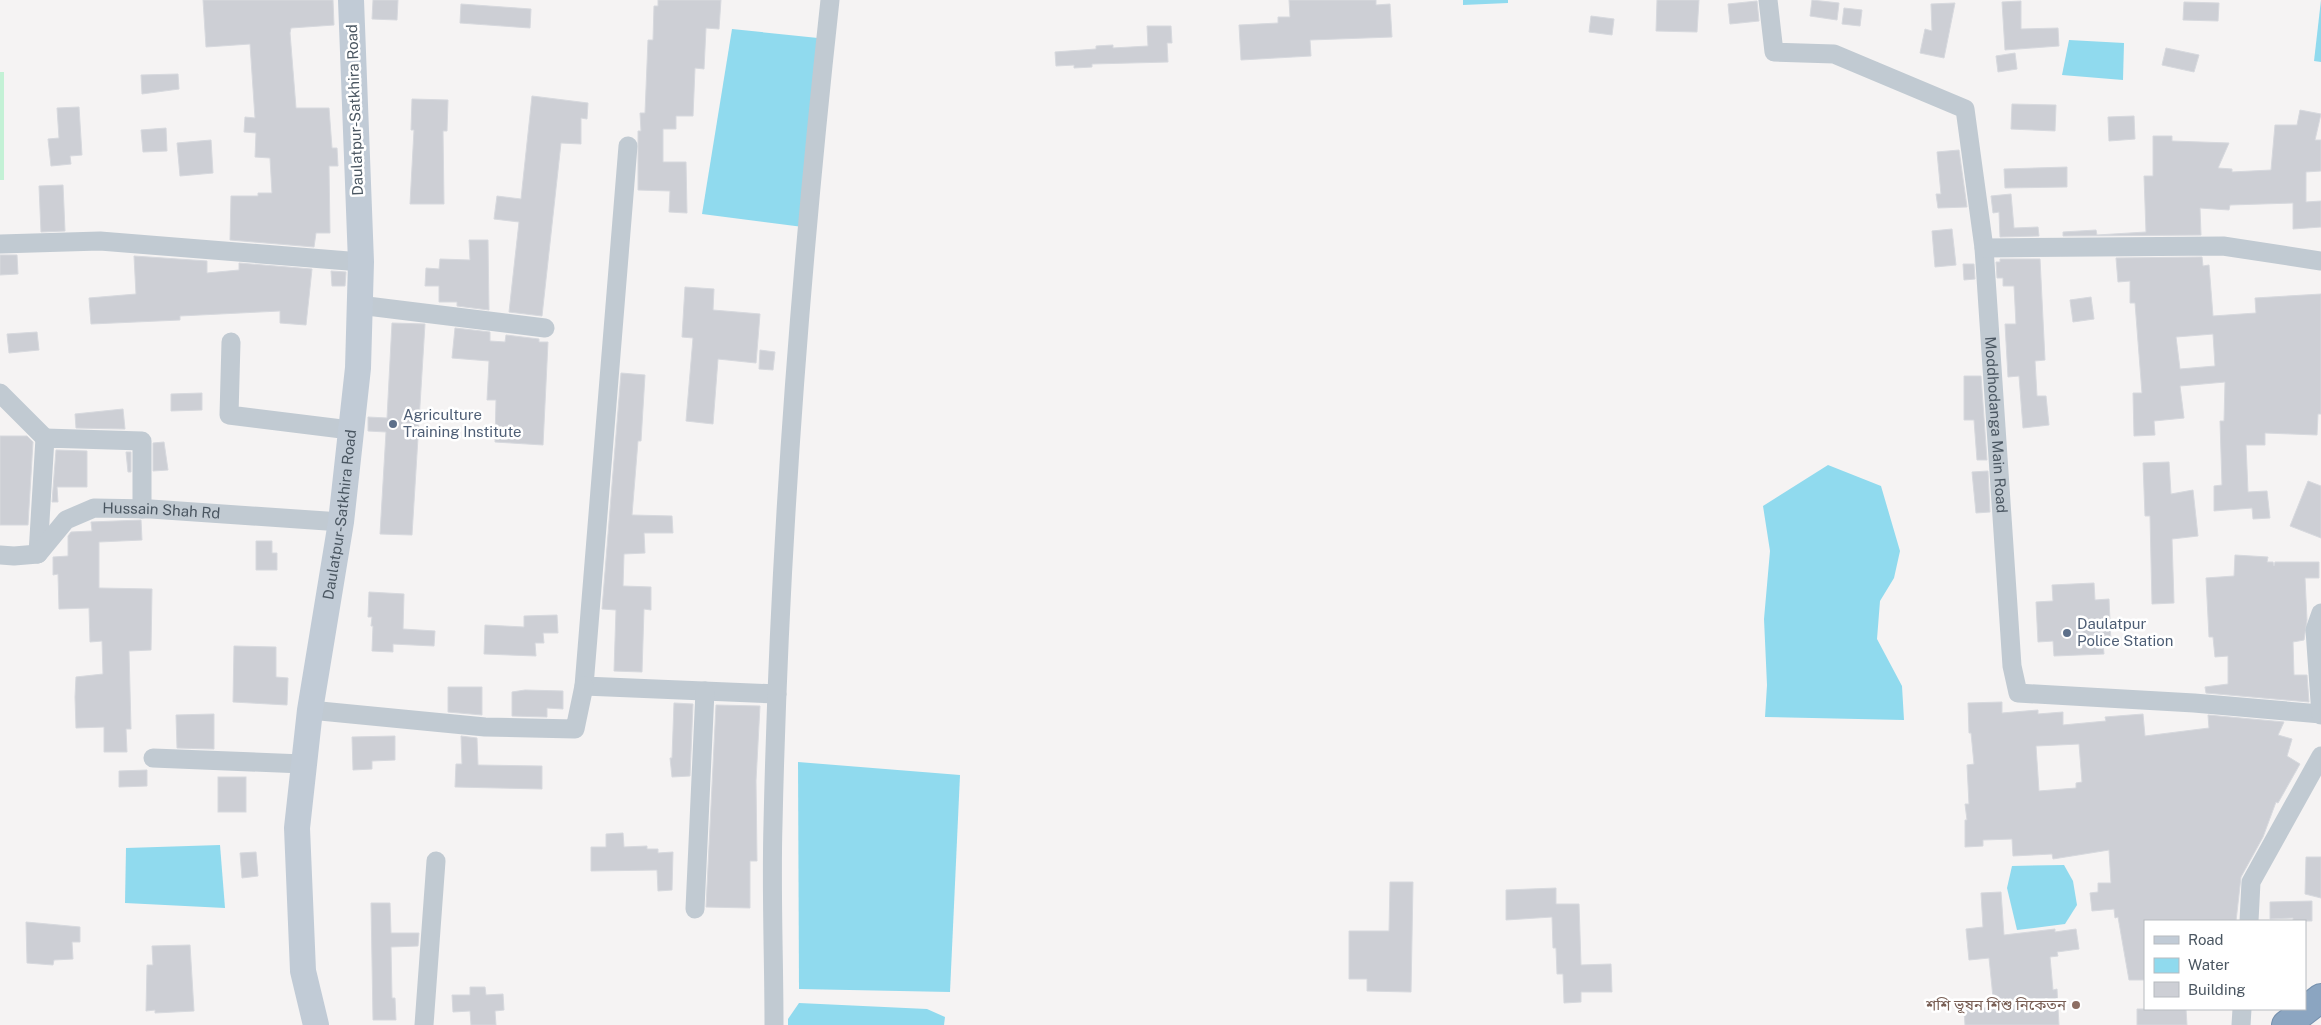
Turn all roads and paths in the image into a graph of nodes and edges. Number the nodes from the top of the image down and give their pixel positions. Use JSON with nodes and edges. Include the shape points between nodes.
{"nodes":[{"id":1,"x":351,"y":0,"type":"edge"},
{"id":2,"x":830,"y":0,"type":"edge"},
{"id":3,"x":1768,"y":0,"type":"edge"},
{"id":4,"x":628,"y":146,"type":"dead end"},
{"id":5,"x":0,"y":244,"type":"edge"},
{"id":6,"x":1984,"y":248,"type":"junction"},
{"id":7,"x":2321,"y":261,"type":"edge"},
{"id":8,"x":361,"y":262,"type":"junction"},
{"id":9,"x":359,"y":305,"type":"junction"},
{"id":10,"x":545,"y":328,"type":"dead end"},
{"id":11,"x":231,"y":342,"type":"dead end"},
{"id":12,"x":0,"y":393,"type":"edge"},
{"id":13,"x":350,"y":430,"type":"junction"},
{"id":14,"x":45,"y":438,"type":"junction"},
{"id":15,"x":142,"y":509,"type":"junction"},
{"id":16,"x":341,"y":522,"type":"junction"},
{"id":17,"x":38,"y":554,"type":"junction"},
{"id":18,"x":0,"y":555,"type":"edge"},
{"id":19,"x":2321,"y":613,"type":"edge"},
{"id":20,"x":584,"y":686,"type":"junction"},
{"id":21,"x":705,"y":691,"type":"junction"},
{"id":22,"x":777,"y":694,"type":"junction"},
{"id":23,"x":310,"y":710,"type":"junction"},
{"id":24,"x":2321,"y":714,"type":"edge"},
{"id":25,"x":2321,"y":756,"type":"edge"},
{"id":26,"x":153,"y":758,"type":"dead end"},
{"id":27,"x":303,"y":764,"type":"junction"},
{"id":28,"x":436,"y":861,"type":"dead end"},
{"id":29,"x":695,"y":909,"type":"dead end"},
{"id":30,"x":2248,"y":920,"type":"edge"},
{"id":31,"x":2321,"y":998,"type":"edge"},
{"id":32,"x":2242,"y":1010,"type":"edge"},
{"id":33,"x":2305,"y":1010,"type":"edge"},
{"id":34,"x":2306,"y":1010,"type":"edge"},
{"id":35,"x":2321,"y":1020,"type":"edge"},
{"id":36,"x":316,"y":1025,"type":"edge"},
{"id":37,"x":424,"y":1025,"type":"edge"},
{"id":38,"x":774,"y":1025,"type":"edge"},
{"id":39,"x":2241,"y":1025,"type":"edge"},
{"id":40,"x":2286,"y":1025,"type":"edge"},
{"id":41,"x":2314,"y":1025,"type":"edge"}],
"edges":[{"from":1,"to":8,"type":"main road","name":"Daulatpur-Satkhira Road"},
{"from":2,"to":22,"type":"street","via":[[815,137],[787,474]]},
{"from":3,"to":6,"type":"street","name":"Moddhodanga Main Road","via":[[1774,52],[1834,54],[1965,109]]},
{"from":4,"to":20,"type":"street"},
{"from":5,"to":8,"type":"street","via":[[100,241]]},
{"from":6,"to":7,"type":"street","via":[[2223,246]]},
{"from":6,"to":24,"type":"street","name":"Moddhodanga Main Road","via":[[2012,666],[2018,693]]},
{"from":8,"to":9,"type":"main road","name":"Daulatpur-Satkhira Road"},
{"from":9,"to":10,"type":"street"},
{"from":9,"to":13,"type":"main road","name":"Daulatpur-Satkhira Road","via":[[358,368]]},
{"from":11,"to":13,"type":"street","via":[[229,415]]},
{"from":12,"to":14,"type":"street"},
{"from":13,"to":16,"type":"main road","name":"Daulatpur-Satkhira Road"},
{"from":14,"to":15,"type":"street","via":[[142,442]]},
{"from":14,"to":17,"type":"street"},
{"from":15,"to":16,"type":"street","name":"Hussain Shah Rd"},
{"from":15,"to":17,"type":"street","name":"Hussain Shah Rd","via":[[94,508],[66,520]]},
{"from":16,"to":23,"type":"main road","name":"Daulatpur-Satkhira Road"},
{"from":17,"to":18,"type":"street"},
{"from":19,"to":24,"type":"street","via":[[2315,630]]},
{"from":20,"to":21,"type":"street"},
{"from":20,"to":23,"type":"street","via":[[575,729],[485,727]]},
{"from":21,"to":22,"type":"street"},
{"from":21,"to":29,"type":"street"},
{"from":22,"to":38,"type":"street","via":[[773,826]]},
{"from":23,"to":27,"type":"main road","name":"Daulatpur-Satkhira Road"},
{"from":25,"to":30,"type":"street","via":[[2251,882]]},
{"from":26,"to":27,"type":"street"},
{"from":27,"to":36,"type":"main road","name":"Daulatpur-Satkhira Road","via":[[297,828],[303,971]]},
{"from":28,"to":37,"type":"street"},
{"from":31,"to":34,"type":"highway"},
{"from":32,"to":39,"type":"street"},
{"from":33,"to":40,"type":"highway"},
{"from":35,"to":41,"type":"highway"}]}
